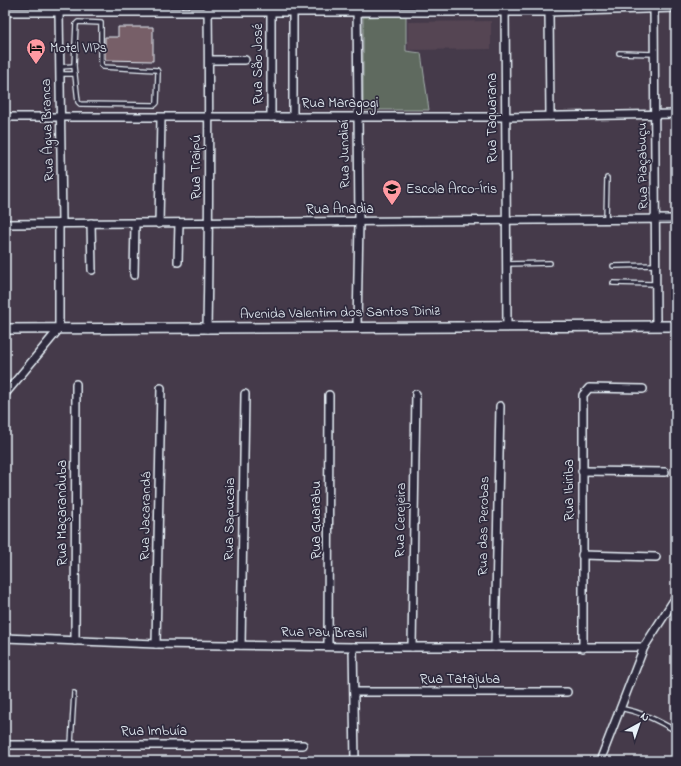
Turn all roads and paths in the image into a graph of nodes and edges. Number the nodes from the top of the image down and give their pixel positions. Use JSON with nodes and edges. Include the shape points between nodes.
{"nodes":[{"id":1,"x":654,"y":7,"type":"edge"},
{"id":2,"x":208,"y":8,"type":"edge"},
{"id":3,"x":307,"y":8,"type":"edge"},
{"id":4,"x":357,"y":8,"type":"edge"},
{"id":5,"x":429,"y":8,"type":"edge"},
{"id":6,"x":505,"y":8,"type":"edge"},
{"id":7,"x":676,"y":8,"type":"edge"},
{"id":8,"x":141,"y":9,"type":"edge"},
{"id":9,"x":271,"y":11,"type":"junction"},
{"id":10,"x":293,"y":11,"type":"junction"},
{"id":11,"x":5,"y":12,"type":"edge"},
{"id":12,"x":59,"y":12,"type":"junction"},
{"id":13,"x":548,"y":12,"type":"junction"},
{"id":14,"x":619,"y":53,"type":"dead end"},
{"id":15,"x":655,"y":54,"type":"junction"},
{"id":16,"x":209,"y":60,"type":"junction"},
{"id":17,"x":245,"y":60,"type":"dead end"},
{"id":18,"x":74,"y":66,"type":"junction"},
{"id":19,"x":60,"y":70,"type":"junction"},
{"id":20,"x":75,"y":74,"type":"junction"},
{"id":21,"x":655,"y":114,"type":"junction"},
{"id":22,"x":676,"y":114,"type":"edge"},
{"id":23,"x":61,"y":116,"type":"junction"},
{"id":24,"x":293,"y":116,"type":"junction"},
{"id":25,"x":358,"y":116,"type":"junction"},
{"id":26,"x":550,"y":116,"type":"junction"},
{"id":27,"x":5,"y":117,"type":"edge"},
{"id":28,"x":271,"y":117,"type":"junction"},
{"id":29,"x":505,"y":117,"type":"junction"},
{"id":30,"x":161,"y":118,"type":"junction"},
{"id":31,"x":209,"y":118,"type":"junction"},
{"id":32,"x":607,"y":178,"type":"dead end"},
{"id":33,"x":606,"y":219,"type":"junction"},
{"id":34,"x":657,"y":219,"type":"junction"},
{"id":35,"x":676,"y":219,"type":"edge"},
{"id":36,"x":506,"y":220,"type":"junction"},
{"id":37,"x":210,"y":222,"type":"junction"},
{"id":38,"x":359,"y":222,"type":"junction"},
{"id":39,"x":61,"y":223,"type":"junction"},
{"id":40,"x":91,"y":223,"type":"junction"},
{"id":41,"x":179,"y":223,"type":"junction"},
{"id":42,"x":5,"y":224,"type":"edge"},
{"id":43,"x":135,"y":224,"type":"junction"},
{"id":44,"x":159,"y":224,"type":"junction"},
{"id":45,"x":178,"y":262,"type":"dead end"},
{"id":46,"x":550,"y":263,"type":"dead end"},
{"id":47,"x":506,"y":264,"type":"junction"},
{"id":48,"x":657,"y":265,"type":"junction"},
{"id":49,"x":613,"y":266,"type":"dead end"},
{"id":50,"x":92,"y":270,"type":"dead end"},
{"id":51,"x":134,"y":275,"type":"dead end"},
{"id":52,"x":613,"y":283,"type":"dead end"},
{"id":53,"x":656,"y":284,"type":"junction"},
{"id":54,"x":507,"y":326,"type":"junction"},
{"id":55,"x":656,"y":326,"type":"junction"},
{"id":56,"x":676,"y":326,"type":"edge"},
{"id":57,"x":357,"y":327,"type":"junction"},
{"id":58,"x":5,"y":329,"type":"edge"},
{"id":59,"x":59,"y":329,"type":"junction"},
{"id":60,"x":208,"y":329,"type":"junction"},
{"id":61,"x":76,"y":384,"type":"dead end"},
{"id":62,"x":161,"y":388,"type":"dead end"},
{"id":63,"x":643,"y":390,"type":"dead end"},
{"id":64,"x":5,"y":394,"type":"edge"},
{"id":65,"x":245,"y":394,"type":"dead end"},
{"id":66,"x":416,"y":394,"type":"dead end"},
{"id":67,"x":329,"y":395,"type":"dead end"},
{"id":68,"x":500,"y":406,"type":"dead end"},
{"id":69,"x":582,"y":471,"type":"junction"},
{"id":70,"x":665,"y":472,"type":"dead end"},
{"id":71,"x":582,"y":555,"type":"junction"},
{"id":72,"x":656,"y":557,"type":"dead end"},
{"id":73,"x":676,"y":597,"type":"edge"},
{"id":74,"x":5,"y":638,"type":"edge"},
{"id":75,"x":75,"y":641,"type":"junction"},
{"id":76,"x":156,"y":644,"type":"junction"},
{"id":77,"x":240,"y":645,"type":"junction"},
{"id":78,"x":328,"y":646,"type":"junction"},
{"id":79,"x":353,"y":647,"type":"junction"},
{"id":80,"x":412,"y":647,"type":"junction"},
{"id":81,"x":495,"y":647,"type":"junction"},
{"id":82,"x":644,"y":647,"type":"junction"},
{"id":83,"x":583,"y":648,"type":"junction"},
{"id":84,"x":354,"y":692,"type":"junction"},
{"id":85,"x":567,"y":692,"type":"dead end"},
{"id":86,"x":74,"y":693,"type":"dead end"},
{"id":87,"x":620,"y":708,"type":"junction"},
{"id":88,"x":676,"y":731,"type":"edge"},
{"id":89,"x":71,"y":744,"type":"junction"},
{"id":90,"x":5,"y":745,"type":"edge"},
{"id":91,"x":303,"y":745,"type":"dead end"},
{"id":92,"x":355,"y":761,"type":"edge"},
{"id":93,"x":600,"y":761,"type":"edge"}],
"edges":[{"from":1,"to":7,"type":"street"},
{"from":1,"to":13,"type":"street"},
{"from":1,"to":15,"type":"street","name":"Rua Piaçabuçu"},
{"from":2,"to":8,"type":"street"},
{"from":2,"to":9,"type":"street"},
{"from":2,"to":16,"type":"street","name":"Rua Traipú"},
{"from":3,"to":4,"type":"street"},
{"from":3,"to":10,"type":"street"},
{"from":4,"to":5,"type":"street"},
{"from":4,"to":25,"type":"street","name":"Rua Jundiaí"},
{"from":5,"to":6,"type":"street"},
{"from":6,"to":13,"type":"street"},
{"from":6,"to":29,"type":"street","name":"Rua Taquarana"},
{"from":8,"to":12,"type":"street"},
{"from":9,"to":10,"type":"street"},
{"from":9,"to":28,"type":"street","name":"Rua São José"},
{"from":10,"to":24,"type":"street"},
{"from":11,"to":12,"type":"street"},
{"from":12,"to":19,"type":"street","name":"Rua Água Branca"},
{"from":13,"to":26,"type":"street"},
{"from":14,"to":15,"type":"lane"},
{"from":15,"to":21,"type":"street","name":"Rua Piaçabuçu"},
{"from":16,"to":17,"type":"street"},
{"from":16,"to":31,"type":"street","name":"Rua Traipú"},
{"from":18,"to":19,"type":"lane"},
{"from":18,"to":20,"type":"lane"},
{"from":18,"to":20,"type":"lane","via":[[76,23],[99,22],[101,64],[106,68],[157,70],[158,100],[155,105],[80,104],[76,100]]},
{"from":19,"to":20,"type":"lane"},
{"from":19,"to":23,"type":"street","name":"Rua Água Branca"},
{"from":21,"to":22,"type":"street","name":"Rua Maragogi"},
{"from":21,"to":26,"type":"street","name":"Rua Maragogi"},
{"from":21,"to":34,"type":"street","name":"Rua Piaçabuçu"},
{"from":23,"to":27,"type":"street","name":"Rua Maragogi"},
{"from":23,"to":30,"type":"street","name":"Rua Maragogi"},
{"from":23,"to":39,"type":"street","name":"Rua Água Branca"},
{"from":24,"to":25,"type":"street","name":"Rua Maragogi"},
{"from":24,"to":28,"type":"street","name":"Rua Maragogi"},
{"from":25,"to":29,"type":"street","name":"Rua Maragogi"},
{"from":25,"to":38,"type":"street","name":"Rua Jundiaí"},
{"from":26,"to":29,"type":"street","name":"Rua Maragogi"},
{"from":28,"to":31,"type":"street","name":"Rua Maragogi"},
{"from":29,"to":36,"type":"street","name":"Rua Taquarana"},
{"from":30,"to":31,"type":"street","name":"Rua Maragogi"},
{"from":30,"to":44,"type":"street"},
{"from":31,"to":37,"type":"street","name":"Rua Traipú"},
{"from":32,"to":33,"type":"lane"},
{"from":33,"to":34,"type":"street","name":"Rua Anadia"},
{"from":33,"to":36,"type":"street","name":"Rua Anadia"},
{"from":34,"to":35,"type":"street","name":"Rua Anadia"},
{"from":34,"to":48,"type":"street","name":"Rua Piaçabuçu"},
{"from":36,"to":38,"type":"street","name":"Rua Anadia"},
{"from":36,"to":47,"type":"street","name":"Rua Taquarana"},
{"from":37,"to":38,"type":"street","name":"Rua Anadia"},
{"from":37,"to":41,"type":"street","name":"Rua Anadia"},
{"from":37,"to":60,"type":"street","name":"Rua Traipú"},
{"from":38,"to":57,"type":"street","name":"Rua Jundiaí"},
{"from":39,"to":40,"type":"street","name":"Rua Anadia"},
{"from":39,"to":42,"type":"street","name":"Rua Anadia"},
{"from":39,"to":59,"type":"street","name":"Rua Água Branca"},
{"from":40,"to":43,"type":"street","name":"Rua Anadia"},
{"from":40,"to":50,"type":"street"},
{"from":41,"to":44,"type":"street","name":"Rua Anadia"},
{"from":41,"to":45,"type":"street"},
{"from":43,"to":44,"type":"street","name":"Rua Anadia"},
{"from":43,"to":51,"type":"street"},
{"from":46,"to":47,"type":"lane"},
{"from":47,"to":54,"type":"street","name":"Rua Taquarana"},
{"from":48,"to":49,"type":"lane"},
{"from":48,"to":53,"type":"street","name":"Rua Piaçabuçu"},
{"from":52,"to":53,"type":"lane"},
{"from":53,"to":55,"type":"street","name":"Rua Piaçabuçu"},
{"from":54,"to":55,"type":"street","name":"Avenida Valentim dos Santos Diniz"},
{"from":54,"to":57,"type":"street","name":"Avenida Valentim dos Santos Diniz"},
{"from":55,"to":56,"type":"street","name":"Avenida Valentim dos Santos Diniz"},
{"from":57,"to":60,"type":"street","name":"Avenida Valentim dos Santos Diniz"},
{"from":58,"to":59,"type":"street","name":"Avenida Valentim dos Santos Diniz"},
{"from":59,"to":60,"type":"street","name":"Avenida Valentim dos Santos Diniz"},
{"from":59,"to":64,"type":"street"},
{"from":61,"to":75,"type":"street","name":"Rua Maçaranduba"},
{"from":62,"to":76,"type":"street","name":"Rua Jacarandá"},
{"from":63,"to":69,"type":"street","name":"Rua Ibiriba","via":[[586,390],[583,395]]},
{"from":65,"to":77,"type":"street","name":"Rua Sapucaia"},
{"from":66,"to":80,"type":"street","name":"Rua Cerejeira"},
{"from":67,"to":78,"type":"street","name":"Rua Guarabu"},
{"from":68,"to":81,"type":"street","name":"Rua das Perobas"},
{"from":69,"to":70,"type":"street"},
{"from":69,"to":71,"type":"street","name":"Rua Ibiriba"},
{"from":71,"to":72,"type":"street"},
{"from":71,"to":83,"type":"street","name":"Rua Ibiriba"},
{"from":73,"to":82,"type":"street"},
{"from":74,"to":75,"type":"street","name":"Rua Pau Brasil"},
{"from":75,"to":76,"type":"street","name":"Rua Pau Brasil"},
{"from":76,"to":77,"type":"street","name":"Rua Pau Brasil"},
{"from":77,"to":78,"type":"street","name":"Rua Pau Brasil"},
{"from":78,"to":79,"type":"street","name":"Rua Pau Brasil"},
{"from":79,"to":80,"type":"street","name":"Rua Pau Brasil"},
{"from":79,"to":84,"type":"street"},
{"from":80,"to":81,"type":"street","name":"Rua Pau Brasil"},
{"from":81,"to":83,"type":"street","name":"Rua Pau Brasil"},
{"from":82,"to":83,"type":"street","name":"Rua Pau Brasil"},
{"from":82,"to":87,"type":"street"},
{"from":84,"to":85,"type":"street","name":"Rua Tatajuba"},
{"from":84,"to":92,"type":"street"},
{"from":86,"to":89,"type":"lane"},
{"from":87,"to":88,"type":"lane","via":[[653,717]]},
{"from":87,"to":93,"type":"street"},
{"from":89,"to":90,"type":"street","name":"Rua Imbuía"},
{"from":89,"to":91,"type":"street","name":"Rua Imbuía"}]}
